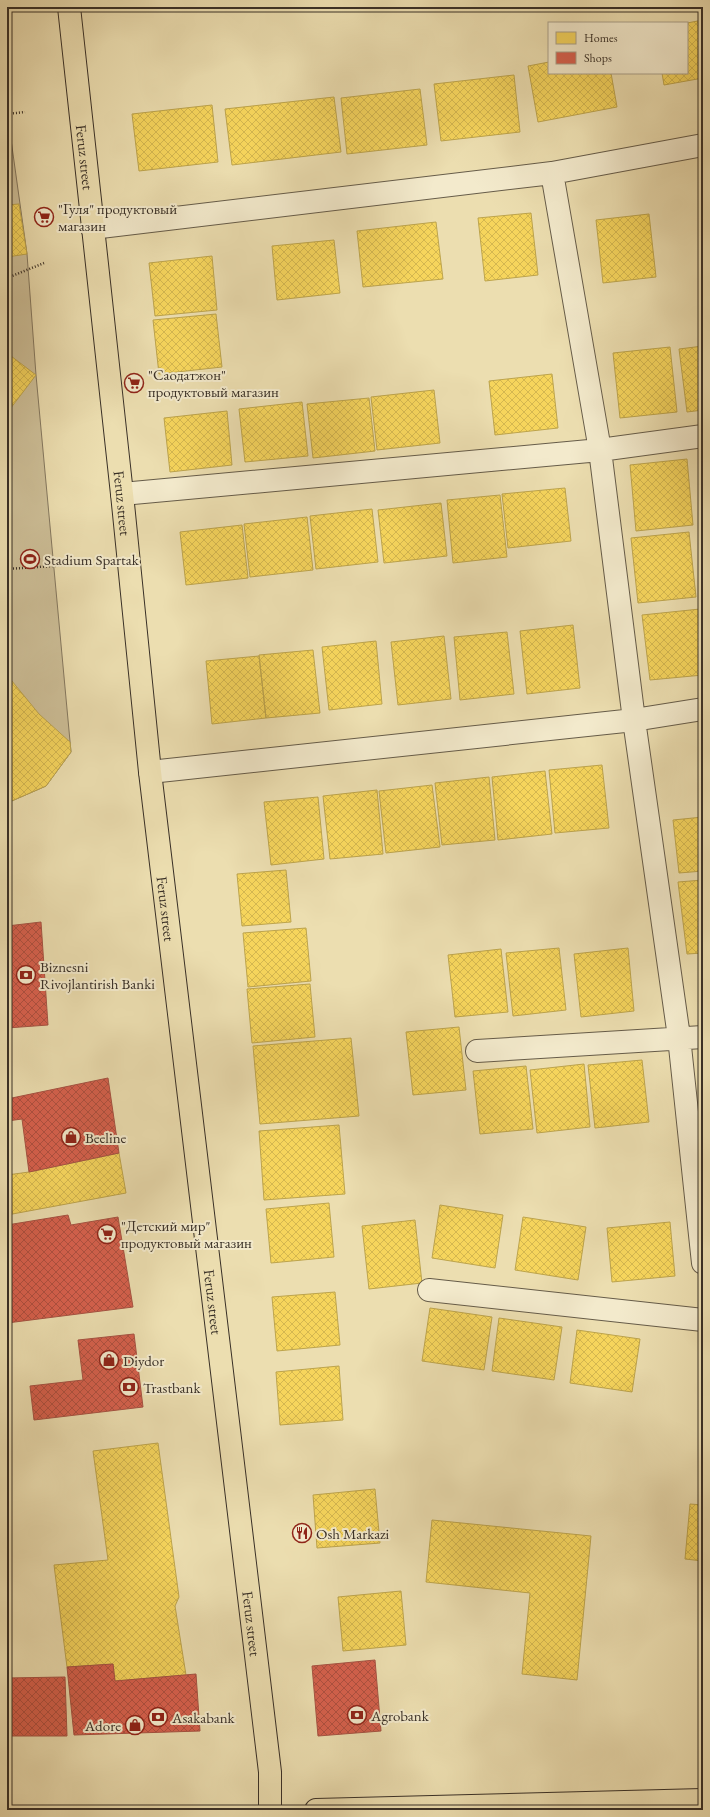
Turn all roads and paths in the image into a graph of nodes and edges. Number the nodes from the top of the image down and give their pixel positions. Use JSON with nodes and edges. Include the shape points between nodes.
{"nodes":[{"id":1,"x":69,"y":7,"type":"edge"},
{"id":2,"x":25,"y":112,"type":"dead end"},
{"id":3,"x":7,"y":114,"type":"edge"},
{"id":4,"x":703,"y":145,"type":"edge"},
{"id":5,"x":552,"y":174,"type":"junction"},
{"id":6,"x":92,"y":228,"type":"junction"},
{"id":7,"x":44,"y":263,"type":"dead end"},
{"id":8,"x":7,"y":278,"type":"edge"},
{"id":9,"x":703,"y":436,"type":"edge"},
{"id":10,"x":600,"y":450,"type":"junction"},
{"id":11,"x":122,"y":494,"type":"junction"},
{"id":12,"x":69,"y":565,"type":"dead end"},
{"id":13,"x":7,"y":569,"type":"edge"},
{"id":14,"x":703,"y":709,"type":"edge"},
{"id":15,"x":634,"y":720,"type":"junction"},
{"id":16,"x":150,"y":772,"type":"junction"},
{"id":17,"x":703,"y":1037,"type":"edge"},
{"id":18,"x":679,"y":1038,"type":"junction"},
{"id":19,"x":476,"y":1051,"type":"dead end"},
{"id":20,"x":703,"y":1263,"type":"edge"},
{"id":21,"x":430,"y":1290,"type":"dead end"},
{"id":22,"x":703,"y":1320,"type":"edge"},
{"id":23,"x":703,"y":1800,"type":"edge"},
{"id":24,"x":270,"y":1810,"type":"edge"},
{"id":25,"x":316,"y":1810,"type":"edge"}],
"edges":[{"from":1,"to":6,"type":"main road","name":"Feruz street"},
{"from":2,"to":3,"type":"path"},
{"from":4,"to":5,"type":"street"},
{"from":5,"to":6,"type":"street"},
{"from":5,"to":10,"type":"street"},
{"from":6,"to":11,"type":"main road","name":"Feruz street"},
{"from":7,"to":8,"type":"path"},
{"from":9,"to":10,"type":"street"},
{"from":10,"to":11,"type":"street"},
{"from":10,"to":15,"type":"street"},
{"from":11,"to":16,"type":"main road","name":"Feruz street"},
{"from":12,"to":13,"type":"path"},
{"from":14,"to":15,"type":"street"},
{"from":15,"to":16,"type":"street"},
{"from":15,"to":18,"type":"street"},
{"from":16,"to":24,"type":"main road","name":"Feruz street","via":[[269,1764]]},
{"from":17,"to":18,"type":"street"},
{"from":18,"to":19,"type":"street"},
{"from":18,"to":20,"type":"street"},
{"from":21,"to":22,"type":"street"},
{"from":23,"to":25,"type":"main road"}]}
